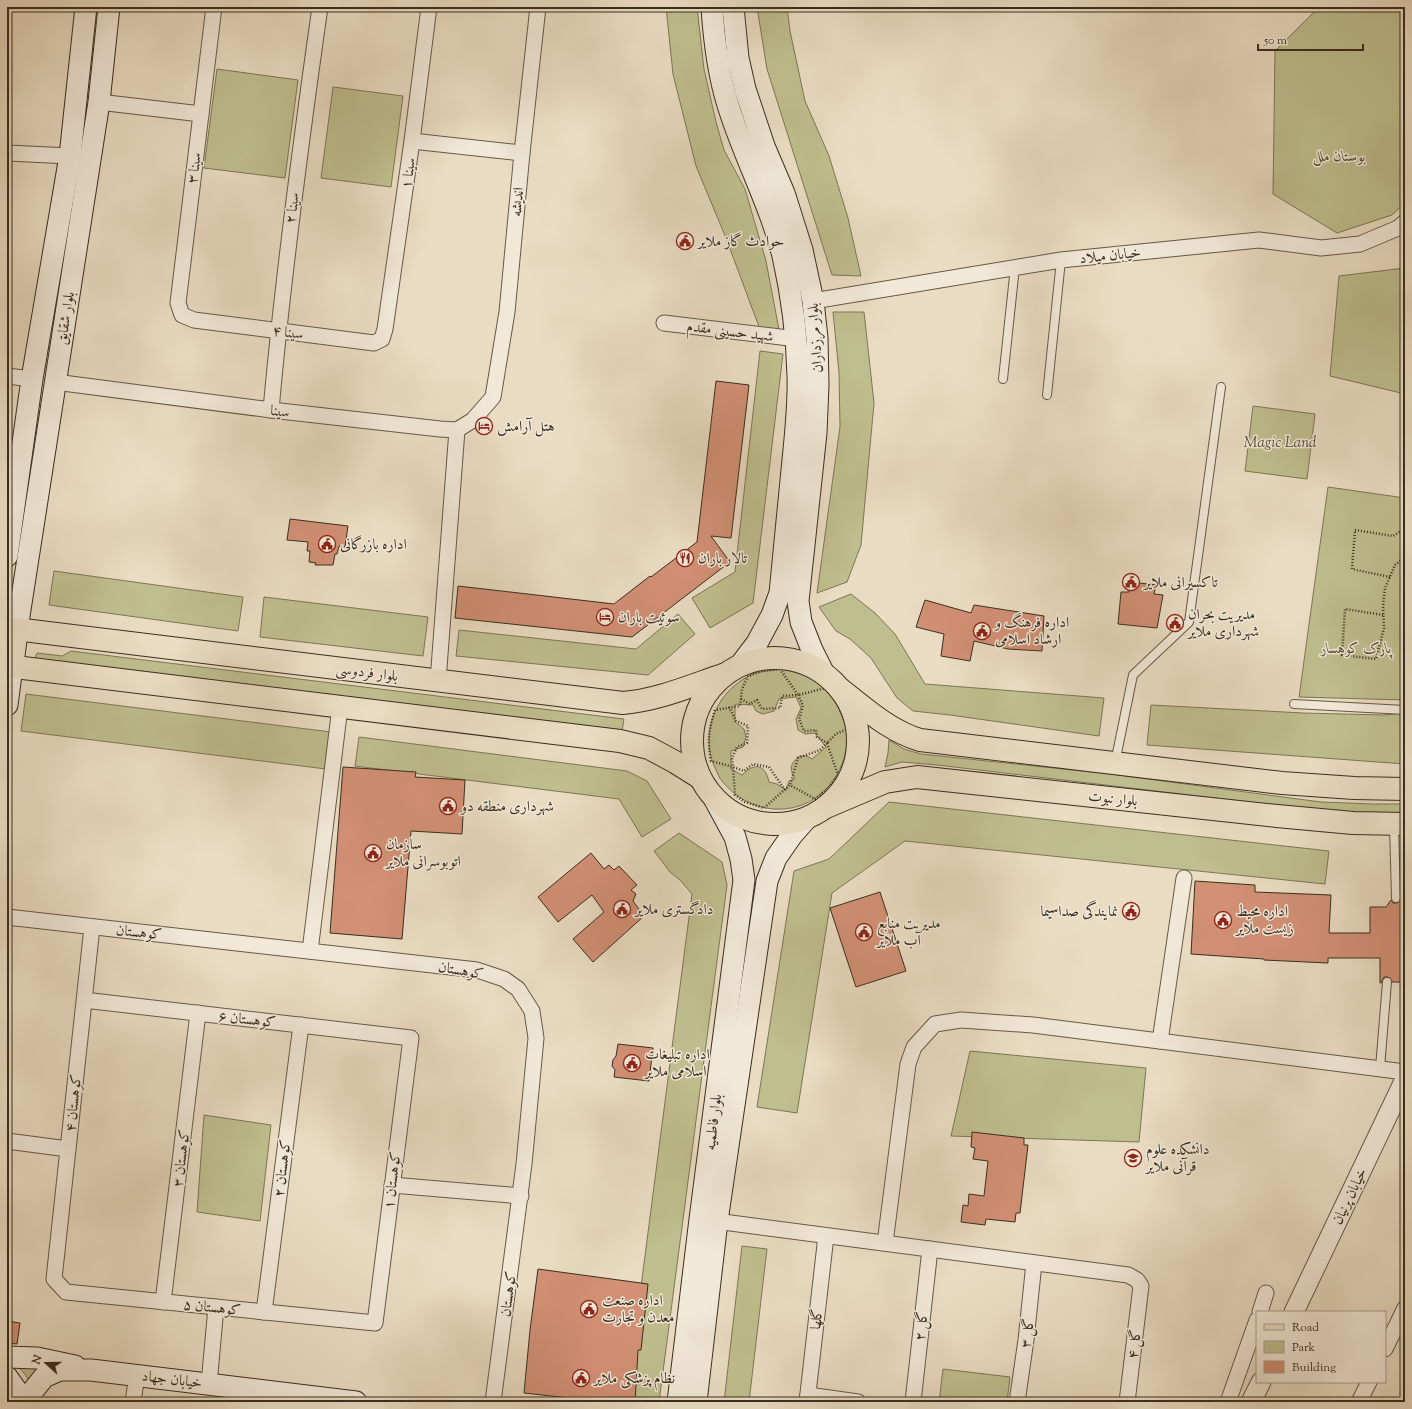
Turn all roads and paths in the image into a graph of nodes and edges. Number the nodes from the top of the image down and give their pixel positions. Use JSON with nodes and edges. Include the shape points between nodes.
{"nodes":[{"id":1,"x":86,"y":7,"type":"edge"},
{"id":2,"x":109,"y":7,"type":"edge"},
{"id":3,"x":214,"y":7,"type":"edge"},
{"id":4,"x":320,"y":7,"type":"edge"},
{"id":5,"x":429,"y":7,"type":"edge"},
{"id":6,"x":538,"y":7,"type":"edge"},
{"id":7,"x":712,"y":7,"type":"edge"},
{"id":8,"x":733,"y":7,"type":"edge"},
{"id":9,"x":76,"y":100,"type":"junction"},
{"id":10,"x":99,"y":102,"type":"junction"},
{"id":11,"x":201,"y":114,"type":"junction"},
{"id":12,"x":412,"y":141,"type":"junction"},
{"id":13,"x":7,"y":153,"type":"edge"},
{"id":14,"x":522,"y":153,"type":"junction"},
{"id":15,"x":70,"y":156,"type":"junction"},
{"id":16,"x":1405,"y":222,"type":"edge"},
{"id":17,"x":1061,"y":260,"type":"junction"},
{"id":18,"x":1015,"y":268,"type":"junction"},
{"id":19,"x":813,"y":301,"type":"junction"},
{"id":20,"x":194,"y":320,"type":"joint"},
{"id":21,"x":664,"y":323,"type":"dead end"},
{"id":22,"x":278,"y":331,"type":"junction"},
{"id":23,"x":382,"y":339,"type":"joint"},
{"id":24,"x":797,"y":339,"type":"junction"},
{"id":25,"x":7,"y":376,"type":"edge"},
{"id":26,"x":32,"y":379,"type":"junction"},
{"id":27,"x":1002,"y":379,"type":"dead end"},
{"id":28,"x":55,"y":382,"type":"junction"},
{"id":29,"x":1221,"y":387,"type":"dead end"},
{"id":30,"x":1047,"y":395,"type":"dead end"},
{"id":31,"x":271,"y":410,"type":"junction"},
{"id":32,"x":457,"y":430,"type":"junction"},
{"id":33,"x":1405,"y":520,"type":"edge"},
{"id":34,"x":7,"y":556,"type":"edge"},
{"id":35,"x":1405,"y":557,"type":"edge"},
{"id":36,"x":1390,"y":577,"type":"junction"},
{"id":37,"x":1383,"y":615,"type":"junction"},
{"id":38,"x":12,"y":629,"type":"edge"},
{"id":39,"x":741,"y":664,"type":"junction"},
{"id":40,"x":10,"y":666,"type":"edge"},
{"id":41,"x":824,"y":674,"type":"junction"},
{"id":42,"x":723,"y":675,"type":"junction"},
{"id":43,"x":438,"y":681,"type":"junction"},
{"id":44,"x":840,"y":689,"type":"junction"},
{"id":45,"x":798,"y":696,"type":"junction"},
{"id":46,"x":740,"y":698,"type":"junction"},
{"id":47,"x":1294,"y":704,"type":"dead end"},
{"id":48,"x":7,"y":705,"type":"edge"},
{"id":49,"x":340,"y":707,"type":"junction"},
{"id":50,"x":729,"y":707,"type":"junction"},
{"id":51,"x":1405,"y":710,"type":"edge"},
{"id":52,"x":826,"y":743,"type":"junction"},
{"id":53,"x":1115,"y":764,"type":"junction"},
{"id":54,"x":733,"y":767,"type":"junction"},
{"id":55,"x":699,"y":777,"type":"junction"},
{"id":56,"x":790,"y":785,"type":"junction"},
{"id":57,"x":784,"y":790,"type":"junction"},
{"id":58,"x":1405,"y":790,"type":"edge"},
{"id":59,"x":715,"y":800,"type":"junction"},
{"id":60,"x":826,"y":807,"type":"junction"},
{"id":61,"x":808,"y":818,"type":"junction"},
{"id":62,"x":1400,"y":824,"type":"edge"},
{"id":63,"x":1184,"y":878,"type":"dead end"},
{"id":64,"x":1396,"y":898,"type":"dead end"},
{"id":65,"x":7,"y":917,"type":"edge"},
{"id":66,"x":92,"y":927,"type":"junction"},
{"id":67,"x":310,"y":951,"type":"junction"},
{"id":68,"x":1388,"y":982,"type":"dead end"},
{"id":69,"x":84,"y":1000,"type":"junction"},
{"id":70,"x":198,"y":1013,"type":"junction"},
{"id":71,"x":301,"y":1025,"type":"junction"},
{"id":72,"x":411,"y":1038,"type":"joint"},
{"id":73,"x":1160,"y":1041,"type":"junction"},
{"id":74,"x":1380,"y":1068,"type":"junction"},
{"id":75,"x":1405,"y":1072,"type":"edge"},
{"id":76,"x":1405,"y":1079,"type":"edge"},
{"id":77,"x":7,"y":1141,"type":"edge"},
{"id":78,"x":68,"y":1149,"type":"junction"},
{"id":79,"x":392,"y":1185,"type":"junction"},
{"id":80,"x":520,"y":1196,"type":"junction"},
{"id":81,"x":709,"y":1220,"type":"junction"},
{"id":82,"x":826,"y":1236,"type":"junction"},
{"id":83,"x":885,"y":1243,"type":"junction"},
{"id":84,"x":930,"y":1249,"type":"junction"},
{"id":85,"x":1034,"y":1263,"type":"junction"},
{"id":86,"x":54,"y":1279,"type":"joint"},
{"id":87,"x":1266,"y":1293,"type":"dead end"},
{"id":88,"x":163,"y":1302,"type":"junction"},
{"id":89,"x":216,"y":1307,"type":"junction"},
{"id":90,"x":1405,"y":1308,"type":"edge"},
{"id":91,"x":1260,"y":1311,"type":"edge"},
{"id":92,"x":1294,"y":1311,"type":"edge"},
{"id":93,"x":264,"y":1312,"type":"junction"},
{"id":94,"x":375,"y":1323,"type":"joint"},
{"id":95,"x":1256,"y":1323,"type":"edge"},
{"id":96,"x":1386,"y":1347,"type":"edge"},
{"id":97,"x":7,"y":1357,"type":"edge"},
{"id":98,"x":91,"y":1370,"type":"junction"},
{"id":99,"x":137,"y":1375,"type":"junction"},
{"id":100,"x":7,"y":1377,"type":"edge"},
{"id":101,"x":1260,"y":1383,"type":"edge"},
{"id":102,"x":1368,"y":1383,"type":"edge"},
{"id":103,"x":209,"y":1384,"type":"junction"},
{"id":104,"x":257,"y":1396,"type":"edge"},
{"id":105,"x":808,"y":1399,"type":"edge"},
{"id":106,"x":21,"y":1402,"type":"edge"},
{"id":107,"x":24,"y":1402,"type":"edge"},
{"id":108,"x":133,"y":1402,"type":"edge"},
{"id":109,"x":356,"y":1402,"type":"edge"},
{"id":110,"x":493,"y":1402,"type":"edge"},
{"id":111,"x":678,"y":1402,"type":"edge"},
{"id":112,"x":696,"y":1402,"type":"edge"},
{"id":113,"x":858,"y":1402,"type":"edge"},
{"id":114,"x":913,"y":1402,"type":"edge"},
{"id":115,"x":1018,"y":1402,"type":"edge"},
{"id":116,"x":1127,"y":1402,"type":"edge"},
{"id":117,"x":1228,"y":1402,"type":"edge"},
{"id":118,"x":1251,"y":1402,"type":"edge"},
{"id":119,"x":1359,"y":1402,"type":"edge"}],
"edges":[{"from":1,"to":9,"type":"main road","name":"بلوار شقایق"},
{"from":2,"to":10,"type":"main road","name":"بلوار شقایق"},
{"from":3,"to":11,"type":"street","name":"سینا ۳"},
{"from":4,"to":22,"type":"street","name":"سینا ۲"},
{"from":5,"to":12,"type":"street","name":"سینا ۱"},
{"from":6,"to":14,"type":"street","name":"اندیشه"},
{"from":7,"to":24,"type":"main road","name":"بلوار مرزداران","via":[[718,66],[726,99],[783,255]]},
{"from":8,"to":19,"type":"main road","name":"بلوار مرزداران","via":[[738,58],[745,89],[764,146],[784,193],[802,250]]},
{"from":9,"to":10,"type":"main road"},
{"from":9,"to":15,"type":"main road","name":"بلوار شقایق"},
{"from":10,"to":11,"type":"street"},
{"from":10,"to":28,"type":"main road","name":"بلوار شقایق"},
{"from":11,"to":20,"type":"street","name":"سینا ۳","via":[[178,303],[182,316]]},
{"from":12,"to":14,"type":"street"},
{"from":12,"to":23,"type":"street","name":"سینا ۱"},
{"from":13,"to":15,"type":"street"},
{"from":14,"to":32,"type":"street","name":"اندیشه","via":[[507,312],[493,398],[473,420]]},
{"from":15,"to":26,"type":"main road","name":"بلوار شقایق"},
{"from":16,"to":17,"type":"street","name":"خیابان میلاد","via":[[1398,228],[1360,244],[1321,248],[1259,240]]},
{"from":17,"to":18,"type":"street","name":"خیابان میلاد"},
{"from":17,"to":30,"type":"lane"},
{"from":18,"to":19,"type":"street","name":"خیابان میلاد"},
{"from":18,"to":27,"type":"lane"},
{"from":19,"to":41,"type":"main road","name":"بلوار مرزداران","via":[[817,338],[816,433],[798,601],[800,622]]},
{"from":20,"to":22,"type":"street","name":"سینا ۴"},
{"from":21,"to":24,"type":"street","name":"شهید حسینی مقدم"},
{"from":22,"to":23,"type":"street","name":"سینا ۴","via":[[374,343]]},
{"from":22,"to":31,"type":"street","name":"سینا ۲"},
{"from":24,"to":39,"type":"main road","name":"بلوار مرزداران","via":[[796,425],[780,593],[772,615]]},
{"from":25,"to":26,"type":"street"},
{"from":26,"to":28,"type":"main road"},
{"from":26,"to":34,"type":"main road","name":"بلوار شقایق"},
{"from":28,"to":31,"type":"street","name":"سینا"},
{"from":28,"to":38,"type":"main road","name":"بلوار شقایق"},
{"from":29,"to":53,"type":"lane","via":[[1189,622],[1133,675]]},
{"from":31,"to":32,"type":"street","name":"سینا"},
{"from":32,"to":43,"type":"street"},
{"from":33,"to":36,"type":"path","via":[[1404,529],[1393,536],[1355,530],[1352,569]]},
{"from":35,"to":36,"type":"path","via":[[1395,565]]},
{"from":36,"to":37,"type":"path","via":[[1385,588]]},
{"from":37,"to":37,"type":"path","via":[[1384,628],[1376,658],[1342,655],[1345,609]]},
{"from":38,"to":40,"type":"main road"},
{"from":38,"to":43,"type":"main road","name":"بلوار فردوسی"},
{"from":39,"to":41,"type":"main road","via":[[762,658],[784,658],[805,663]]},
{"from":39,"to":42,"type":"main road"},
{"from":40,"to":48,"type":"main road"},
{"from":40,"to":49,"type":"main road"},
{"from":41,"to":44,"type":"main road"},
{"from":42,"to":43,"type":"main road","name":"بلوار فردوسی","via":[[661,696],[623,703]]},
{"from":42,"to":55,"type":"main road","via":[[707,692],[696,711],[691,733],[692,756]]},
{"from":44,"to":53,"type":"main road","via":[[889,726],[920,740]]},
{"from":44,"to":60,"type":"main road","via":[[850,705],[856,722],[856,760],[850,778],[840,794]]},
{"from":45,"to":46,"type":"path","via":[[782,696],[780,708],[762,710],[757,700],[750,704]]},
{"from":45,"to":46,"type":"path","via":[[780,670],[762,671],[748,676]]},
{"from":45,"to":52,"type":"path","via":[[803,706],[799,719],[804,731],[816,730],[817,737]]},
{"from":45,"to":52,"type":"path","via":[[826,688],[836,700],[847,729]]},
{"from":46,"to":50,"type":"path","via":[[740,706]]},
{"from":47,"to":51,"type":"lane"},
{"from":49,"to":55,"type":"main road","via":[[620,741],[649,748]]},
{"from":49,"to":67,"type":"street"},
{"from":50,"to":54,"type":"path","via":[[736,721],[748,726],[747,743],[737,747],[732,758]]},
{"from":50,"to":54,"type":"path","via":[[715,710],[709,726],[708,745],[711,761]]},
{"from":52,"to":56,"type":"path","via":[[820,750],[798,758]]},
{"from":52,"to":56,"type":"path","via":[[838,775],[828,788],[815,799]]},
{"from":53,"to":58,"type":"main road","via":[[1282,783]]},
{"from":54,"to":57,"type":"path","via":[[744,771],[753,764],[769,767]]},
{"from":54,"to":57,"type":"path","via":[[735,795],[745,802],[764,808]]},
{"from":55,"to":59,"type":"main road"},
{"from":56,"to":57,"type":"path"},
{"from":59,"to":61,"type":"main road","via":[[731,812],[762,824],[788,824]]},
{"from":59,"to":81,"type":"main road","name":"بلوار فاطمیه","via":[[735,837],[742,859],[744,880]]},
{"from":60,"to":61,"type":"main road"},
{"from":60,"to":62,"type":"main road","name":"بلوار نبوت","via":[[885,782],[917,777],[1277,816],[1353,823]]},
{"from":61,"to":81,"type":"main road","name":"بلوار فاطمیه","via":[[792,834],[776,858],[767,881]]},
{"from":62,"to":64,"type":"lane"},
{"from":63,"to":73,"type":"street"},
{"from":65,"to":66,"type":"street","name":"کوهستان"},
{"from":66,"to":67,"type":"street","name":"کوهستان"},
{"from":66,"to":69,"type":"street","name":"کوهستان ۴"},
{"from":67,"to":80,"type":"street","name":"کوهستان","via":[[476,970],[504,979],[518,990],[532,1011],[536,1038]]},
{"from":68,"to":74,"type":"lane"},
{"from":69,"to":70,"type":"street","name":"کوهستان ۶"},
{"from":69,"to":78,"type":"street","name":"کوهستان ۴"},
{"from":70,"to":71,"type":"street","name":"کوهستان ۶"},
{"from":70,"to":88,"type":"street","name":"کوهستان ۳"},
{"from":71,"to":72,"type":"street","name":"کوهستان ۶"},
{"from":71,"to":93,"type":"street","name":"کوهستان ۲"},
{"from":72,"to":79,"type":"street","name":"کوهستان ۱"},
{"from":73,"to":74,"type":"street"},
{"from":73,"to":83,"type":"street","via":[[1033,1025],[961,1020],[934,1024],[914,1047],[908,1064]]},
{"from":74,"to":75,"type":"street"},
{"from":76,"to":92,"type":"street","name":"خیابان پرنیان"},
{"from":77,"to":78,"type":"street"},
{"from":78,"to":86,"type":"street","name":"کوهستان ۴"},
{"from":79,"to":80,"type":"street"},
{"from":79,"to":94,"type":"street","name":"کوهستان ۱"},
{"from":80,"to":110,"type":"street","name":"کوهستان"},
{"from":81,"to":82,"type":"street"},
{"from":81,"to":111,"type":"main road","name":"بلوار فاطمیه"},
{"from":81,"to":112,"type":"main road","name":"بلوار فاطمیه"},
{"from":82,"to":83,"type":"street"},
{"from":82,"to":105,"type":"street","name":"گلها"},
{"from":83,"to":84,"type":"street"},
{"from":84,"to":85,"type":"street"},
{"from":84,"to":114,"type":"street","name":"گل ۲"},
{"from":85,"to":115,"type":"street","name":"گل ۳"},
{"from":85,"to":116,"type":"street","name":"گل ۴","via":[[1128,1275],[1137,1280],[1141,1286]]},
{"from":86,"to":88,"type":"street","name":"کوهستان ۵","via":[[66,1292]]},
{"from":87,"to":91,"type":"street"},
{"from":88,"to":89,"type":"street","name":"کوهستان ۵"},
{"from":89,"to":93,"type":"street","name":"کوهستان ۵"},
{"from":89,"to":103,"type":"street"},
{"from":90,"to":96,"type":"street"},
{"from":93,"to":94,"type":"street","name":"کوهستان ۵"},
{"from":95,"to":117,"type":"street"},
{"from":97,"to":98,"type":"main road","via":[[37,1358]]},
{"from":98,"to":99,"type":"main road","name":"خیابان جهاد"},
{"from":98,"to":107,"type":"main road","name":"خیابان جهاد","via":[[60,1370],[44,1377]]},
{"from":99,"to":103,"type":"main road","name":"خیابان جهاد"},
{"from":99,"to":108,"type":"street"},
{"from":100,"to":106,"type":"main road"},
{"from":101,"to":118,"type":"street"},
{"from":102,"to":119,"type":"street"},
{"from":103,"to":104,"type":"main road","name":"خیابان جهاد"},
{"from":104,"to":109,"type":"main road","name":"خیابان جهاد"},
{"from":105,"to":113,"type":"street"}]}
